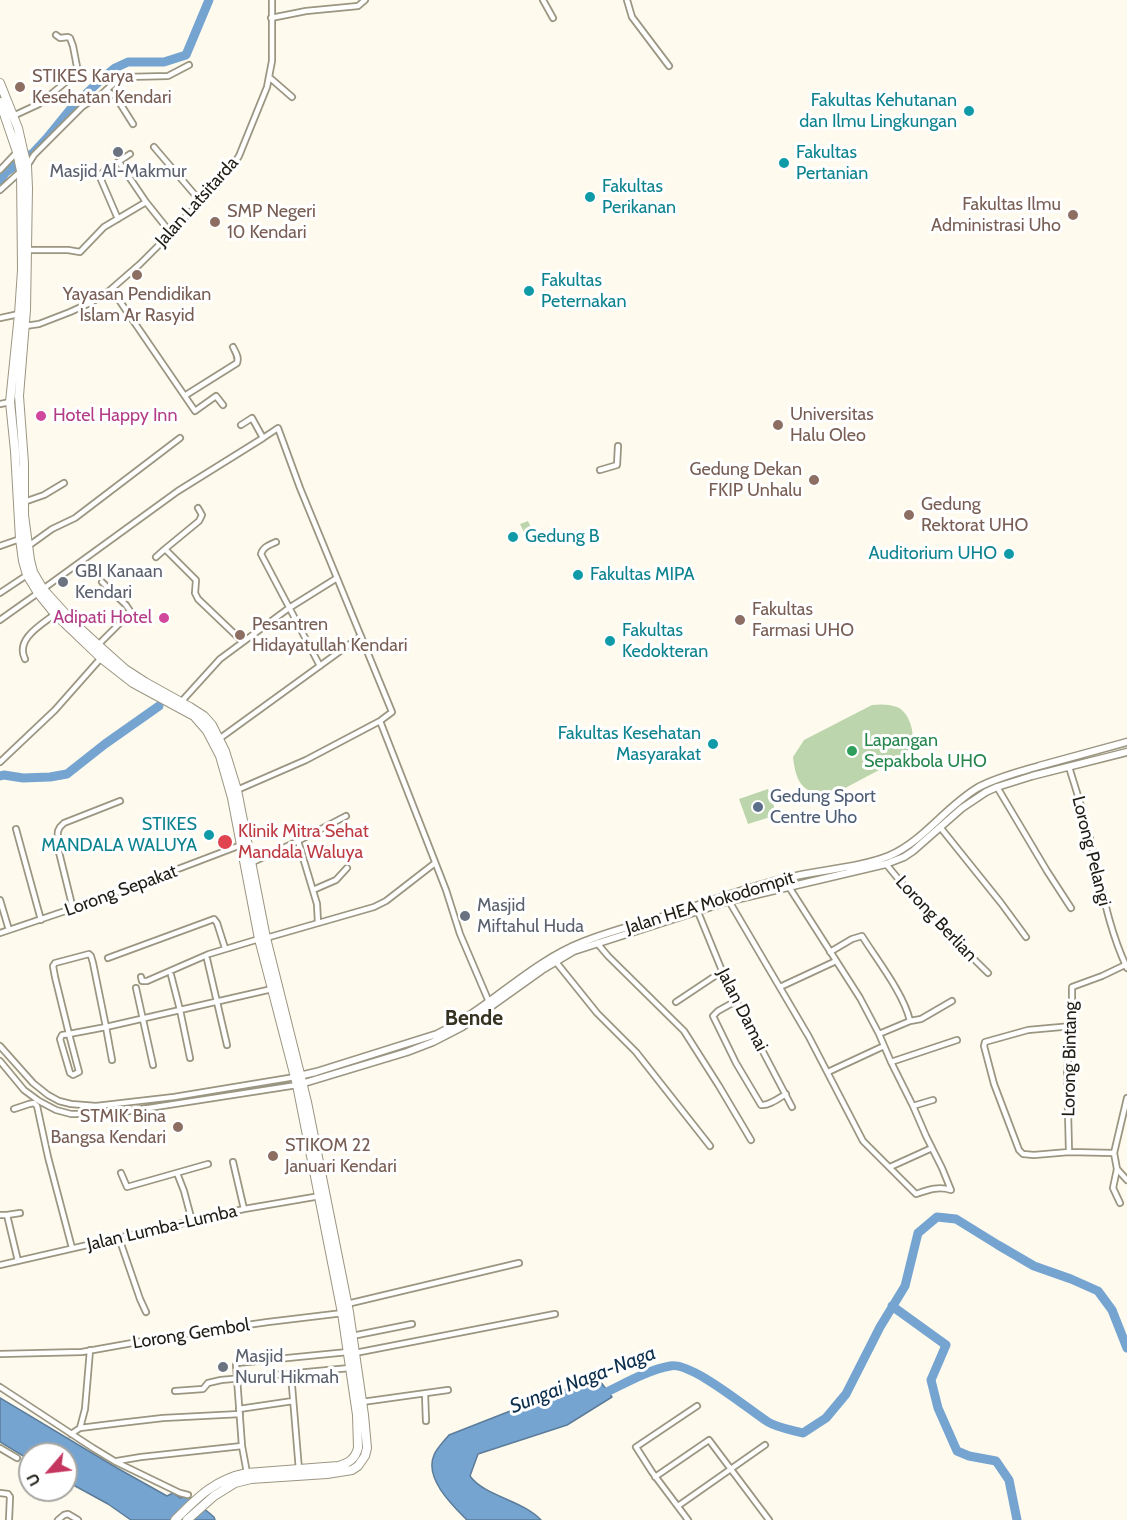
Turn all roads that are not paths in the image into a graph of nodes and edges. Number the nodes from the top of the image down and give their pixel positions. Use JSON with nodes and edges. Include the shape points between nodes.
{"nodes":[{"id":1,"x":272,"y":0,"type":"edge"},
{"id":2,"x":364,"y":0,"type":"edge"},
{"id":3,"x":543,"y":0,"type":"edge"},
{"id":4,"x":627,"y":0,"type":"edge"},
{"id":5,"x":272,"y":18,"type":"junction"},
{"id":6,"x":553,"y":18,"type":"dead end"},
{"id":7,"x":56,"y":35,"type":"dead end"},
{"id":8,"x":189,"y":65,"type":"dead end"},
{"id":9,"x":669,"y":66,"type":"dead end"},
{"id":10,"x":269,"y":77,"type":"junction"},
{"id":11,"x":0,"y":83,"type":"edge"},
{"id":12,"x":106,"y":90,"type":"junction"},
{"id":13,"x":292,"y":98,"type":"dead end"},
{"id":14,"x":0,"y":102,"type":"edge"},
{"id":15,"x":13,"y":116,"type":"junction"},
{"id":16,"x":133,"y":124,"type":"dead end"},
{"id":17,"x":154,"y":147,"type":"dead end"},
{"id":18,"x":20,"y":151,"type":"junction"},
{"id":19,"x":130,"y":154,"type":"dead end"},
{"id":20,"x":119,"y":162,"type":"junction"},
{"id":21,"x":23,"y":167,"type":"junction"},
{"id":22,"x":0,"y":170,"type":"edge"},
{"id":23,"x":25,"y":188,"type":"junction"},
{"id":24,"x":0,"y":190,"type":"edge"},
{"id":25,"x":146,"y":202,"type":"junction"},
{"id":26,"x":201,"y":202,"type":"junction"},
{"id":27,"x":118,"y":219,"type":"junction"},
{"id":28,"x":171,"y":232,"type":"junction"},
{"id":29,"x":28,"y":250,"type":"junction"},
{"id":30,"x":110,"y":291,"type":"junction"},
{"id":31,"x":19,"y":314,"type":"junction"},
{"id":32,"x":0,"y":318,"type":"edge"},
{"id":33,"x":22,"y":326,"type":"junction"},
{"id":34,"x":233,"y":347,"type":"dead end"},
{"id":35,"x":186,"y":395,"type":"junction"},
{"id":36,"x":10,"y":402,"type":"junction"},
{"id":37,"x":0,"y":404,"type":"edge"},
{"id":38,"x":223,"y":405,"type":"dead end"},
{"id":39,"x":241,"y":425,"type":"dead end"},
{"id":40,"x":180,"y":438,"type":"dead end"},
{"id":41,"x":263,"y":438,"type":"junction"},
{"id":42,"x":618,"y":446,"type":"dead end"},
{"id":43,"x":600,"y":470,"type":"dead end"},
{"id":44,"x":64,"y":483,"type":"dead end"},
{"id":45,"x":24,"y":502,"type":"junction"},
{"id":46,"x":198,"y":508,"type":"dead end"},
{"id":47,"x":20,"y":539,"type":"junction"},
{"id":48,"x":276,"y":542,"type":"dead end"},
{"id":49,"x":0,"y":546,"type":"edge"},
{"id":50,"x":27,"y":547,"type":"junction"},
{"id":51,"x":165,"y":549,"type":"junction"},
{"id":52,"x":156,"y":557,"type":"dead end"},
{"id":53,"x":27,"y":575,"type":"junction"},
{"id":54,"x":337,"y":578,"type":"junction"},
{"id":55,"x":102,"y":582,"type":"dead end"},
{"id":56,"x":40,"y":591,"type":"junction"},
{"id":57,"x":0,"y":593,"type":"edge"},
{"id":58,"x":289,"y":608,"type":"junction"},
{"id":59,"x":55,"y":614,"type":"junction"},
{"id":60,"x":0,"y":620,"type":"edge"},
{"id":61,"x":71,"y":624,"type":"junction"},
{"id":62,"x":361,"y":636,"type":"junction"},
{"id":63,"x":243,"y":642,"type":"junction"},
{"id":64,"x":98,"y":645,"type":"junction"},
{"id":65,"x":101,"y":658,"type":"junction"},
{"id":66,"x":25,"y":659,"type":"dead end"},
{"id":67,"x":320,"y":666,"type":"junction"},
{"id":68,"x":180,"y":704,"type":"junction"},
{"id":69,"x":380,"y":721,"type":"junction"},
{"id":70,"x":219,"y":739,"type":"junction"},
{"id":71,"x":1127,"y":742,"type":"edge"},
{"id":72,"x":1127,"y":752,"type":"edge"},
{"id":73,"x":0,"y":762,"type":"edge"},
{"id":74,"x":1053,"y":762,"type":"junction"},
{"id":75,"x":1069,"y":767,"type":"junction"},
{"id":76,"x":1054,"y":771,"type":"junction"},
{"id":77,"x":997,"y":787,"type":"junction"},
{"id":78,"x":237,"y":790,"type":"junction"},
{"id":79,"x":120,"y":801,"type":"dead end"},
{"id":80,"x":239,"y":815,"type":"junction"},
{"id":81,"x":346,"y":816,"type":"dead end"},
{"id":82,"x":935,"y":822,"type":"junction"},
{"id":83,"x":940,"y":827,"type":"junction"},
{"id":84,"x":16,"y":830,"type":"dead end"},
{"id":85,"x":298,"y":841,"type":"junction"},
{"id":86,"x":241,"y":845,"type":"junction"},
{"id":87,"x":251,"y":863,"type":"junction"},
{"id":88,"x":435,"y":863,"type":"junction"},
{"id":89,"x":885,"y":864,"type":"junction"},
{"id":90,"x":347,"y":868,"type":"dead end"},
{"id":91,"x":785,"y":879,"type":"junction"},
{"id":92,"x":789,"y":886,"type":"junction"},
{"id":93,"x":313,"y":890,"type":"junction"},
{"id":94,"x":0,"y":900,"type":"edge"},
{"id":95,"x":729,"y":901,"type":"junction"},
{"id":96,"x":1071,"y":908,"type":"dead end"},
{"id":97,"x":73,"y":909,"type":"junction"},
{"id":98,"x":698,"y":912,"type":"junction"},
{"id":99,"x":41,"y":920,"type":"junction"},
{"id":100,"x":318,"y":923,"type":"junction"},
{"id":101,"x":9,"y":930,"type":"junction"},
{"id":102,"x":627,"y":931,"type":"junction"},
{"id":103,"x":0,"y":933,"type":"edge"},
{"id":104,"x":1026,"y":937,"type":"dead end"},
{"id":105,"x":263,"y":938,"type":"junction"},
{"id":106,"x":597,"y":943,"type":"junction"},
{"id":107,"x":225,"y":948,"type":"junction"},
{"id":108,"x":265,"y":949,"type":"junction"},
{"id":109,"x":830,"y":952,"type":"junction"},
{"id":110,"x":108,"y":958,"type":"dead end"},
{"id":111,"x":207,"y":959,"type":"dead end"},
{"id":112,"x":836,"y":961,"type":"junction"},
{"id":113,"x":556,"y":962,"type":"junction"},
{"id":114,"x":1126,"y":967,"type":"edge"},
{"id":115,"x":722,"y":972,"type":"junction"},
{"id":116,"x":988,"y":973,"type":"dead end"},
{"id":117,"x":171,"y":975,"type":"dead end"},
{"id":118,"x":141,"y":977,"type":"dead end"},
{"id":119,"x":780,"y":987,"type":"junction"},
{"id":120,"x":136,"y":988,"type":"dead end"},
{"id":121,"x":272,"y":989,"type":"junction"},
{"id":122,"x":216,"y":1001,"type":"junction"},
{"id":123,"x":736,"y":1001,"type":"junction"},
{"id":124,"x":952,"y":1001,"type":"dead end"},
{"id":125,"x":489,"y":1002,"type":"junction"},
{"id":126,"x":676,"y":1002,"type":"dead end"},
{"id":127,"x":180,"y":1010,"type":"junction"},
{"id":128,"x":143,"y":1019,"type":"junction"},
{"id":129,"x":910,"y":1021,"type":"junction"},
{"id":130,"x":1072,"y":1026,"type":"junction"},
{"id":131,"x":106,"y":1027,"type":"junction"},
{"id":132,"x":69,"y":1034,"type":"junction"},
{"id":133,"x":879,"y":1034,"type":"junction"},
{"id":134,"x":957,"y":1040,"type":"dead end"},
{"id":135,"x":419,"y":1044,"type":"junction"},
{"id":136,"x":227,"y":1045,"type":"dead end"},
{"id":137,"x":0,"y":1046,"type":"edge"},
{"id":138,"x":884,"y":1046,"type":"junction"},
{"id":139,"x":190,"y":1058,"type":"dead end"},
{"id":140,"x":112,"y":1060,"type":"dead end"},
{"id":141,"x":0,"y":1062,"type":"edge"},
{"id":142,"x":891,"y":1062,"type":"junction"},
{"id":143,"x":153,"y":1065,"type":"dead end"},
{"id":144,"x":828,"y":1072,"type":"junction"},
{"id":145,"x":299,"y":1080,"type":"junction"},
{"id":146,"x":786,"y":1094,"type":"junction"},
{"id":147,"x":1127,"y":1098,"type":"edge"},
{"id":148,"x":933,"y":1100,"type":"dead end"},
{"id":149,"x":914,"y":1106,"type":"junction"},
{"id":150,"x":792,"y":1107,"type":"dead end"},
{"id":151,"x":14,"y":1109,"type":"dead end"},
{"id":152,"x":751,"y":1140,"type":"dead end"},
{"id":153,"x":710,"y":1146,"type":"dead end"},
{"id":154,"x":933,"y":1148,"type":"junction"},
{"id":155,"x":1069,"y":1152,"type":"junction"},
{"id":156,"x":1114,"y":1153,"type":"junction"},
{"id":157,"x":233,"y":1162,"type":"dead end"},
{"id":158,"x":208,"y":1164,"type":"dead end"},
{"id":159,"x":890,"y":1167,"type":"junction"},
{"id":160,"x":1117,"y":1169,"type":"junction"},
{"id":161,"x":121,"y":1173,"type":"dead end"},
{"id":162,"x":177,"y":1173,"type":"junction"},
{"id":163,"x":1127,"y":1180,"type":"edge"},
{"id":164,"x":322,"y":1195,"type":"junction"},
{"id":165,"x":1120,"y":1203,"type":"dead end"},
{"id":166,"x":244,"y":1209,"type":"junction"},
{"id":167,"x":20,"y":1213,"type":"dead end"},
{"id":168,"x":0,"y":1215,"type":"edge"},
{"id":169,"x":7,"y":1215,"type":"junction"},
{"id":170,"x":192,"y":1221,"type":"junction"},
{"id":171,"x":119,"y":1238,"type":"junction"},
{"id":172,"x":72,"y":1248,"type":"junction"},
{"id":173,"x":18,"y":1261,"type":"junction"},
{"id":174,"x":519,"y":1263,"type":"dead end"},
{"id":175,"x":0,"y":1265,"type":"edge"},
{"id":176,"x":346,"y":1309,"type":"junction"},
{"id":177,"x":146,"y":1312,"type":"dead end"},
{"id":178,"x":555,"y":1314,"type":"dead end"},
{"id":179,"x":412,"y":1324,"type":"dead end"},
{"id":180,"x":352,"y":1336,"type":"junction"},
{"id":181,"x":90,"y":1350,"type":"junction"},
{"id":182,"x":351,"y":1352,"type":"junction"},
{"id":183,"x":0,"y":1354,"type":"edge"},
{"id":184,"x":350,"y":1368,"type":"junction"},
{"id":185,"x":291,"y":1374,"type":"junction"},
{"id":186,"x":236,"y":1378,"type":"junction"},
{"id":187,"x":0,"y":1387,"type":"edge"},
{"id":188,"x":175,"y":1390,"type":"dead end"},
{"id":189,"x":448,"y":1390,"type":"dead end"},
{"id":190,"x":424,"y":1394,"type":"junction"},
{"id":191,"x":293,"y":1401,"type":"junction"},
{"id":192,"x":362,"y":1402,"type":"junction"},
{"id":193,"x":697,"y":1406,"type":"dead end"},
{"id":194,"x":239,"y":1411,"type":"junction"},
{"id":195,"x":426,"y":1421,"type":"dead end"},
{"id":196,"x":80,"y":1428,"type":"junction"},
{"id":197,"x":72,"y":1434,"type":"junction"},
{"id":198,"x":765,"y":1445,"type":"dead end"},
{"id":199,"x":242,"y":1446,"type":"junction"},
{"id":200,"x":1,"y":1448,"type":"edge"},
{"id":201,"x":0,"y":1457,"type":"edge"},
{"id":202,"x":17,"y":1458,"type":"dead end"},
{"id":203,"x":116,"y":1462,"type":"junction"},
{"id":204,"x":732,"y":1470,"type":"junction"},
{"id":205,"x":299,"y":1472,"type":"junction"},
{"id":206,"x":247,"y":1473,"type":"junction"},
{"id":207,"x":655,"y":1477,"type":"junction"},
{"id":208,"x":0,"y":1493,"type":"edge"},
{"id":209,"x":188,"y":1495,"type":"dead end"},
{"id":210,"x":678,"y":1506,"type":"junction"},
{"id":211,"x":9,"y":1520,"type":"edge"},
{"id":212,"x":58,"y":1520,"type":"edge"},
{"id":213,"x":78,"y":1520,"type":"edge"},
{"id":214,"x":175,"y":1520,"type":"edge"},
{"id":215,"x":187,"y":1520,"type":"edge"},
{"id":216,"x":688,"y":1520,"type":"edge"},
{"id":217,"x":769,"y":1520,"type":"edge"}],
"edges":[{"from":1,"to":5,"type":"street","name":"Jalan Latsitarda"},
{"from":2,"to":5,"type":"street","via":[[357,6]]},
{"from":3,"to":6,"type":"street"},
{"from":4,"to":9,"type":"street","via":[[632,16]]},
{"from":5,"to":10,"type":"street","name":"Jalan Latsitarda"},
{"from":7,"to":15,"type":"street","via":[[60,39],[70,38],[78,72],[39,104]]},
{"from":8,"to":12,"type":"street","via":[[168,76],[126,77]]},
{"from":10,"to":13,"type":"street"},
{"from":10,"to":26,"type":"street","name":"Jalan Latsitarda","via":[[239,156]]},
{"from":11,"to":15,"type":"highway"},
{"from":12,"to":16,"type":"street","via":[[115,96]]},
{"from":12,"to":21,"type":"street","via":[[83,106]]},
{"from":14,"to":18,"type":"highway"},
{"from":15,"to":18,"type":"highway"},
{"from":17,"to":26,"type":"street"},
{"from":18,"to":21,"type":"highway"},
{"from":18,"to":22,"type":"street"},
{"from":19,"to":20,"type":"street"},
{"from":20,"to":25,"type":"street"},
{"from":20,"to":27,"type":"street","via":[[99,175]]},
{"from":21,"to":23,"type":"highway"},
{"from":21,"to":24,"type":"street"},
{"from":23,"to":29,"type":"highway"},
{"from":23,"to":31,"type":"highway"},
{"from":25,"to":27,"type":"street"},
{"from":25,"to":28,"type":"street"},
{"from":26,"to":28,"type":"street","name":"Jalan Latsitarda"},
{"from":27,"to":29,"type":"street","via":[[99,231],[80,252]]},
{"from":28,"to":30,"type":"street","name":"Jalan Latsitarda"},
{"from":29,"to":33,"type":"highway"},
{"from":30,"to":33,"type":"street","name":"Jalan Latsitarda","via":[[70,312]]},
{"from":30,"to":35,"type":"street"},
{"from":31,"to":32,"type":"street"},
{"from":31,"to":33,"type":"highway"},
{"from":33,"to":36,"type":"highway"},
{"from":33,"to":45,"type":"highway","via":[[19,411]]},
{"from":34,"to":35,"type":"street","via":[[237,363]]},
{"from":35,"to":38,"type":"street","via":[[195,411],[216,396]]},
{"from":36,"to":37,"type":"street"},
{"from":36,"to":47,"type":"highway"},
{"from":39,"to":41,"type":"street","via":[[252,418]]},
{"from":40,"to":50,"type":"street","via":[[75,518]]},
{"from":41,"to":54,"type":"street","via":[[278,428]]},
{"from":41,"to":56,"type":"street","via":[[178,491]]},
{"from":42,"to":43,"type":"street","via":[[617,465]]},
{"from":44,"to":45,"type":"street"},
{"from":45,"to":50,"type":"highway"},
{"from":46,"to":51,"type":"street","via":[[202,515],[199,520]]},
{"from":47,"to":49,"type":"street"},
{"from":47,"to":53,"type":"highway"},
{"from":48,"to":58,"type":"street","via":[[261,554]]},
{"from":50,"to":56,"type":"highway"},
{"from":51,"to":52,"type":"street"},
{"from":51,"to":63,"type":"street","via":[[196,580],[198,599]]},
{"from":53,"to":56,"type":"highway"},
{"from":53,"to":57,"type":"street"},
{"from":54,"to":58,"type":"street"},
{"from":54,"to":62,"type":"street"},
{"from":55,"to":64,"type":"street","via":[[130,611]]},
{"from":56,"to":59,"type":"highway"},
{"from":56,"to":60,"type":"street"},
{"from":56,"to":61,"type":"highway"},
{"from":58,"to":63,"type":"street"},
{"from":58,"to":67,"type":"street"},
{"from":59,"to":61,"type":"highway"},
{"from":59,"to":66,"type":"street","via":[[25,641]]},
{"from":61,"to":64,"type":"highway"},
{"from":61,"to":65,"type":"highway"},
{"from":62,"to":67,"type":"street"},
{"from":62,"to":69,"type":"street","via":[[392,710]]},
{"from":63,"to":68,"type":"street","via":[[220,659]]},
{"from":64,"to":68,"type":"highway"},
{"from":65,"to":68,"type":"highway","via":[[133,683]]},
{"from":65,"to":73,"type":"street","via":[[55,710]]},
{"from":67,"to":70,"type":"street"},
{"from":68,"to":70,"type":"highway","via":[[204,717]]},
{"from":68,"to":80,"type":"highway","via":[[214,742]]},
{"from":69,"to":78,"type":"street"},
{"from":69,"to":88,"type":"street"},
{"from":70,"to":78,"type":"highway"},
{"from":71,"to":74,"type":"street","name":"Jalan HEA Mokodompit"},
{"from":72,"to":75,"type":"street","name":"Jalan HEA Mokodompit"},
{"from":74,"to":76,"type":"street"},
{"from":74,"to":82,"type":"street","name":"Jalan HEA Mokodompit","via":[[981,786]]},
{"from":75,"to":76,"type":"street","name":"Jalan HEA Mokodompit"},
{"from":75,"to":114,"type":"street","name":"Lorong Pelangi","via":[[1110,924]]},
{"from":76,"to":77,"type":"street","name":"Jalan HEA Mokodompit"},
{"from":77,"to":83,"type":"street","name":"Jalan HEA Mokodompit"},
{"from":77,"to":96,"type":"street"},
{"from":78,"to":80,"type":"highway"},
{"from":79,"to":97,"type":"street","via":[[60,827],[57,844]]},
{"from":80,"to":86,"type":"highway"},
{"from":80,"to":87,"type":"highway"},
{"from":81,"to":85,"type":"street"},
{"from":82,"to":83,"type":"street"},
{"from":82,"to":91,"type":"street","name":"Jalan HEA Mokodompit","via":[[902,850],[885,857]]},
{"from":83,"to":89,"type":"street","name":"Jalan HEA Mokodompit","via":[[904,857]]},
{"from":83,"to":104,"type":"street"},
{"from":84,"to":99,"type":"street"},
{"from":85,"to":87,"type":"street"},
{"from":85,"to":93,"type":"street"},
{"from":86,"to":97,"type":"street","name":"Lorong Sepakat"},
{"from":86,"to":105,"type":"highway"},
{"from":87,"to":105,"type":"highway"},
{"from":88,"to":100,"type":"street","via":[[378,906]]},
{"from":88,"to":125,"type":"street"},
{"from":89,"to":92,"type":"street","name":"Jalan HEA Mokodompit"},
{"from":89,"to":116,"type":"street","name":"Lorong Berlian","via":[[923,909]]},
{"from":90,"to":93,"type":"street","via":[[336,880]]},
{"from":91,"to":92,"type":"street"},
{"from":91,"to":102,"type":"street","name":"Jalan HEA Mokodompit"},
{"from":92,"to":95,"type":"street","name":"Jalan HEA Mokodompit"},
{"from":92,"to":109,"type":"street"},
{"from":93,"to":100,"type":"street"},
{"from":94,"to":101,"type":"street"},
{"from":95,"to":98,"type":"street","name":"Jalan HEA Mokodompit"},
{"from":95,"to":119,"type":"street"},
{"from":97,"to":99,"type":"street","name":"Lorong Sepakat"},
{"from":98,"to":102,"type":"street","name":"Jalan HEA Mokodompit"},
{"from":98,"to":115,"type":"street","name":"Jalan Damai"},
{"from":99,"to":101,"type":"street","name":"Lorong Sepakat"},
{"from":100,"to":105,"type":"street"},
{"from":101,"to":103,"type":"street","name":"Lorong Sepakat"},
{"from":102,"to":106,"type":"street","name":"Jalan HEA Mokodompit"},
{"from":102,"to":125,"type":"street","name":"Jalan HEA Mokodompit","via":[[585,940],[553,955]]},
{"from":105,"to":107,"type":"street"},
{"from":105,"to":108,"type":"highway"},
{"from":106,"to":113,"type":"street","name":"Jalan HEA Mokodompit"},
{"from":106,"to":152,"type":"street","via":[[684,1031]]},
{"from":107,"to":110,"type":"street","via":[[214,919]]},
{"from":107,"to":118,"type":"street","via":[[152,980],[142,981]]},
{"from":108,"to":121,"type":"highway"},
{"from":108,"to":145,"type":"highway"},
{"from":109,"to":112,"type":"street"},
{"from":109,"to":129,"type":"street","via":[[862,936]]},
{"from":111,"to":122,"type":"street"},
{"from":112,"to":119,"type":"street"},
{"from":112,"to":133,"type":"street"},
{"from":113,"to":135,"type":"street","name":"Jalan HEA Mokodompit","via":[[462,1027]]},
{"from":113,"to":153,"type":"street","via":[[597,1013],[636,1052]]},
{"from":114,"to":130,"type":"street","name":"Lorong Bintang","via":[[1072,987]]},
{"from":115,"to":123,"type":"street","name":"Jalan Damai"},
{"from":115,"to":126,"type":"street"},
{"from":117,"to":127,"type":"street"},
{"from":119,"to":144,"type":"street"},
{"from":120,"to":128,"type":"street"},
{"from":121,"to":122,"type":"street"},
{"from":121,"to":145,"type":"highway"},
{"from":122,"to":127,"type":"street"},
{"from":122,"to":136,"type":"street"},
{"from":123,"to":146,"type":"street","name":"Jalan Damai"},
{"from":123,"to":146,"type":"street","via":[[713,1016],[736,1063],[761,1105]]},
{"from":124,"to":129,"type":"street"},
{"from":125,"to":135,"type":"street","name":"Jalan HEA Mokodompit"},
{"from":127,"to":128,"type":"street"},
{"from":127,"to":139,"type":"street"},
{"from":128,"to":131,"type":"street"},
{"from":128,"to":143,"type":"street"},
{"from":129,"to":133,"type":"street"},
{"from":130,"to":155,"type":"street","name":"Lorong Bintang","via":[[1067,1070]]},
{"from":130,"to":155,"type":"street","via":[[1028,1030],[985,1042],[984,1046],[1019,1150],[1034,1155]]},
{"from":131,"to":132,"type":"street"},
{"from":131,"to":132,"type":"street","via":[[93,963],[90,955],[86,955],[53,966]]},
{"from":131,"to":140,"type":"street"},
{"from":132,"to":132,"type":"street","via":[[79,1071],[73,1075],[60,1039]]},
{"from":133,"to":138,"type":"street"},
{"from":134,"to":142,"type":"street"},
{"from":135,"to":145,"type":"street","name":"Jalan HEA Mokodompit"},
{"from":137,"to":145,"type":"street","via":[[33,1083],[48,1095],[71,1104],[96,1106]]},
{"from":138,"to":142,"type":"street"},
{"from":138,"to":144,"type":"street"},
{"from":141,"to":145,"type":"street","via":[[39,1101],[71,1114],[110,1114]]},
{"from":142,"to":149,"type":"street"},
{"from":144,"to":159,"type":"street","via":[[863,1141]]},
{"from":145,"to":164,"type":"highway"},
{"from":146,"to":150,"type":"street","name":"Jalan Damai"},
{"from":147,"to":156,"type":"street"},
{"from":148,"to":149,"type":"street"},
{"from":149,"to":154,"type":"street"},
{"from":151,"to":172,"type":"street","via":[[34,1103],[37,1106]]},
{"from":154,"to":159,"type":"street"},
{"from":154,"to":159,"type":"street","via":[[951,1190],[938,1188],[916,1194]]},
{"from":155,"to":156,"type":"street"},
{"from":156,"to":160,"type":"street"},
{"from":157,"to":166,"type":"street"},
{"from":158,"to":162,"type":"street"},
{"from":160,"to":163,"type":"street"},
{"from":160,"to":165,"type":"street","via":[[1113,1188]]},
{"from":161,"to":162,"type":"street","via":[[127,1187]]},
{"from":162,"to":170,"type":"street"},
{"from":164,"to":166,"type":"street","name":"Jalan Lumba-Lumba"},
{"from":164,"to":176,"type":"highway"},
{"from":166,"to":170,"type":"street","name":"Jalan Lumba-Lumba"},
{"from":167,"to":169,"type":"street"},
{"from":168,"to":169,"type":"street"},
{"from":169,"to":173,"type":"street"},
{"from":170,"to":171,"type":"street","name":"Jalan Lumba-Lumba"},
{"from":171,"to":172,"type":"street","name":"Jalan Lumba-Lumba"},
{"from":171,"to":177,"type":"street"},
{"from":172,"to":173,"type":"street","name":"Jalan Lumba-Lumba"},
{"from":173,"to":175,"type":"street","name":"Jalan Lumba-Lumba"},
{"from":174,"to":176,"type":"street","name":"Lorong Gembol"},
{"from":176,"to":180,"type":"highway"},
{"from":176,"to":181,"type":"street","name":"Lorong Gembol"},
{"from":176,"to":182,"type":"highway"},
{"from":178,"to":182,"type":"street"},
{"from":179,"to":180,"type":"street"},
{"from":180,"to":182,"type":"highway"},
{"from":181,"to":183,"type":"street","name":"Lorong Gembol"},
{"from":181,"to":196,"type":"street"},
{"from":182,"to":184,"type":"highway"},
{"from":182,"to":186,"type":"street","via":[[237,1363]]},
{"from":182,"to":192,"type":"highway"},
{"from":184,"to":185,"type":"street"},
{"from":184,"to":205,"type":"highway","via":[[357,1415],[357,1454],[346,1464]]},
{"from":185,"to":186,"type":"street"},
{"from":185,"to":191,"type":"street"},
{"from":186,"to":188,"type":"street","via":[[208,1383],[203,1389]]},
{"from":186,"to":194,"type":"street"},
{"from":187,"to":197,"type":"street"},
{"from":189,"to":190,"type":"street"},
{"from":190,"to":192,"type":"street"},
{"from":190,"to":195,"type":"street"},
{"from":191,"to":194,"type":"street"},
{"from":191,"to":205,"type":"street"},
{"from":192,"to":205,"type":"highway","via":[[367,1448],[362,1462],[344,1472]]},
{"from":193,"to":207,"type":"street","via":[[636,1446]]},
{"from":194,"to":196,"type":"street"},
{"from":194,"to":199,"type":"street"},
{"from":196,"to":197,"type":"street"},
{"from":197,"to":203,"type":"street"},
{"from":198,"to":204,"type":"street"},
{"from":199,"to":203,"type":"street"},
{"from":199,"to":206,"type":"street"},
{"from":200,"to":201,"type":"street"},
{"from":200,"to":202,"type":"street"},
{"from":203,"to":209,"type":"street"},
{"from":204,"to":207,"type":"street","via":[[709,1440]]},
{"from":204,"to":210,"type":"street"},
{"from":204,"to":217,"type":"street"},
{"from":205,"to":206,"type":"highway"},
{"from":205,"to":215,"type":"highway","via":[[236,1483]]},
{"from":206,"to":214,"type":"highway","via":[[225,1478]]},
{"from":207,"to":210,"type":"street"},
{"from":208,"to":211,"type":"street","via":[[10,1497]]},
{"from":210,"to":216,"type":"street"},
{"from":212,"to":213,"type":"street","via":[[68,1514]]}]}
